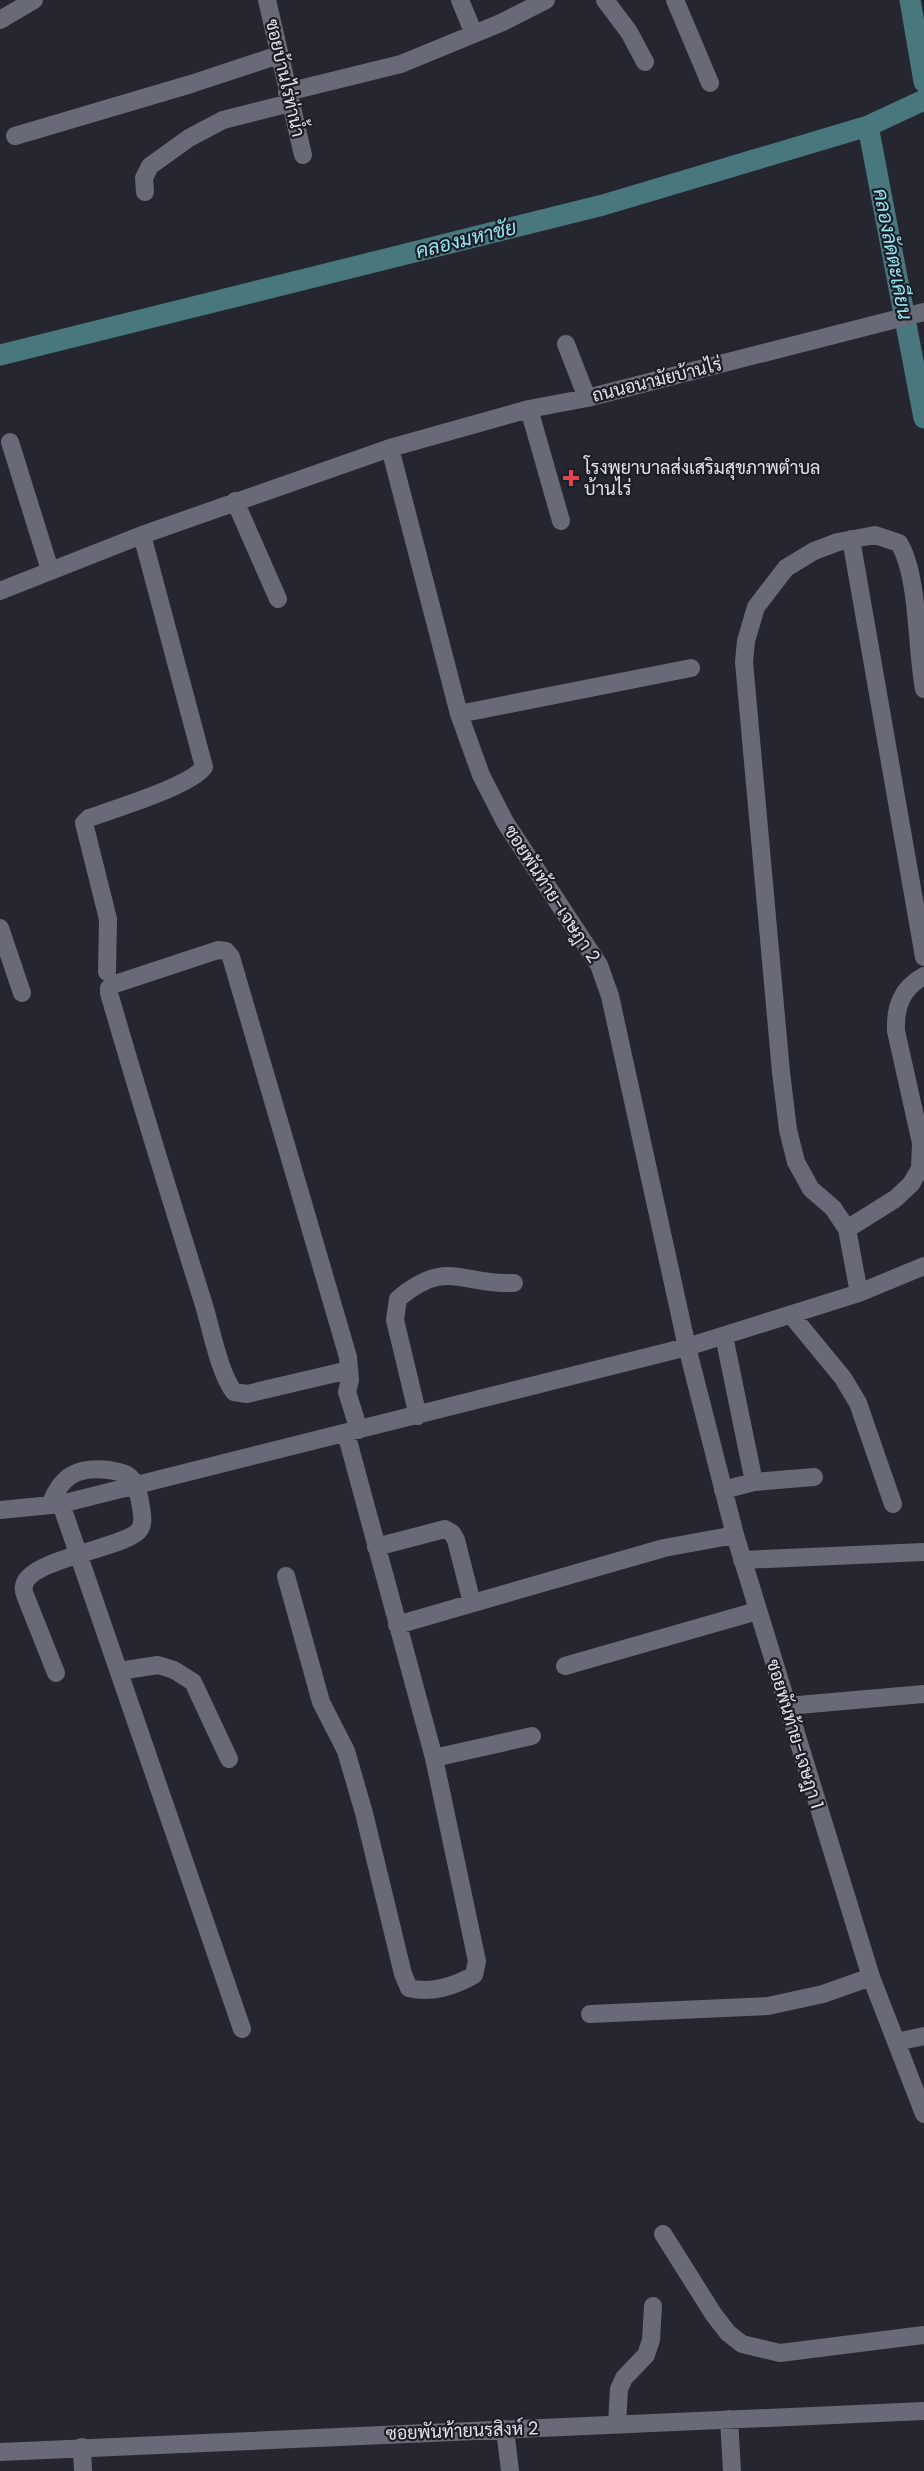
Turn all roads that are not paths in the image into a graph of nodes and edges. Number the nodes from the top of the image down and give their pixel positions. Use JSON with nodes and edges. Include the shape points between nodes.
{"nodes":[{"id":1,"x":34,"y":0,"type":"edge"},
{"id":2,"x":267,"y":0,"type":"edge"},
{"id":3,"x":460,"y":0,"type":"edge"},
{"id":4,"x":546,"y":0,"type":"edge"},
{"id":5,"x":605,"y":0,"type":"edge"},
{"id":6,"x":675,"y":0,"type":"edge"},
{"id":7,"x":0,"y":20,"type":"edge"},
{"id":8,"x":474,"y":34,"type":"junction"},
{"id":9,"x":279,"y":55,"type":"junction"},
{"id":10,"x":645,"y":62,"type":"dead end"},
{"id":11,"x":710,"y":84,"type":"dead end"},
{"id":12,"x":289,"y":97,"type":"junction"},
{"id":13,"x":15,"y":136,"type":"dead end"},
{"id":14,"x":303,"y":155,"type":"dead end"},
{"id":15,"x":145,"y":192,"type":"dead end"},
{"id":16,"x":924,"y":312,"type":"edge"},
{"id":17,"x":566,"y":344,"type":"dead end"},
{"id":18,"x":587,"y":398,"type":"junction"},
{"id":19,"x":529,"y":409,"type":"junction"},
{"id":20,"x":10,"y":442,"type":"dead end"},
{"id":21,"x":390,"y":448,"type":"junction"},
{"id":22,"x":235,"y":501,"type":"junction"},
{"id":23,"x":561,"y":521,"type":"dead end"},
{"id":24,"x":142,"y":535,"type":"junction"},
{"id":25,"x":851,"y":539,"type":"junction"},
{"id":26,"x":50,"y":570,"type":"junction"},
{"id":27,"x":0,"y":591,"type":"edge"},
{"id":28,"x":278,"y":599,"type":"dead end"},
{"id":29,"x":690,"y":668,"type":"dead end"},
{"id":30,"x":924,"y":689,"type":"edge"},
{"id":31,"x":459,"y":714,"type":"junction"},
{"id":32,"x":0,"y":928,"type":"edge"},
{"id":33,"x":924,"y":957,"type":"edge"},
{"id":34,"x":107,"y":972,"type":"dead end"},
{"id":35,"x":924,"y":975,"type":"edge"},
{"id":36,"x":22,"y":993,"type":"dead end"},
{"id":37,"x":923,"y":1142,"type":"edge"},
{"id":38,"x":847,"y":1229,"type":"junction"},
{"id":39,"x":924,"y":1266,"type":"edge"},
{"id":40,"x":514,"y":1283,"type":"dead end"},
{"id":41,"x":859,"y":1293,"type":"junction"},
{"id":42,"x":792,"y":1316,"type":"junction"},
{"id":43,"x":724,"y":1336,"type":"junction"},
{"id":44,"x":687,"y":1347,"type":"junction"},
{"id":45,"x":349,"y":1370,"type":"junction"},
{"id":46,"x":418,"y":1416,"type":"junction"},
{"id":47,"x":352,"y":1431,"type":"junction"},
{"id":48,"x":814,"y":1477,"type":"dead end"},
{"id":49,"x":754,"y":1482,"type":"junction"},
{"id":50,"x":136,"y":1485,"type":"junction"},
{"id":51,"x":723,"y":1490,"type":"junction"},
{"id":52,"x":893,"y":1504,"type":"dead end"},
{"id":53,"x":55,"y":1505,"type":"junction"},
{"id":54,"x":0,"y":1510,"type":"edge"},
{"id":55,"x":735,"y":1535,"type":"junction"},
{"id":56,"x":376,"y":1547,"type":"junction"},
{"id":57,"x":924,"y":1552,"type":"edge"},
{"id":58,"x":78,"y":1554,"type":"junction"},
{"id":59,"x":742,"y":1560,"type":"junction"},
{"id":60,"x":286,"y":1576,"type":"dead end"},
{"id":61,"x":472,"y":1603,"type":"junction"},
{"id":62,"x":758,"y":1611,"type":"junction"},
{"id":63,"x":397,"y":1625,"type":"junction"},
{"id":64,"x":565,"y":1666,"type":"dead end"},
{"id":65,"x":119,"y":1671,"type":"junction"},
{"id":66,"x":56,"y":1673,"type":"dead end"},
{"id":67,"x":924,"y":1694,"type":"edge"},
{"id":68,"x":787,"y":1706,"type":"junction"},
{"id":69,"x":532,"y":1736,"type":"dead end"},
{"id":70,"x":434,"y":1758,"type":"junction"},
{"id":71,"x":229,"y":1759,"type":"dead end"},
{"id":72,"x":871,"y":1977,"type":"junction"},
{"id":73,"x":590,"y":2014,"type":"dead end"},
{"id":74,"x":242,"y":2029,"type":"dead end"},
{"id":75,"x":924,"y":2036,"type":"edge"},
{"id":76,"x":896,"y":2042,"type":"junction"},
{"id":77,"x":924,"y":2114,"type":"edge"},
{"id":78,"x":663,"y":2234,"type":"dead end"},
{"id":79,"x":653,"y":2306,"type":"dead end"},
{"id":80,"x":924,"y":2335,"type":"edge"},
{"id":81,"x":924,"y":2411,"type":"edge"},
{"id":82,"x":729,"y":2419,"type":"junction"},
{"id":83,"x":617,"y":2424,"type":"junction"},
{"id":84,"x":505,"y":2429,"type":"junction"},
{"id":85,"x":82,"y":2447,"type":"junction"},
{"id":86,"x":0,"y":2452,"type":"edge"},
{"id":87,"x":83,"y":2471,"type":"edge"},
{"id":88,"x":510,"y":2471,"type":"edge"},
{"id":89,"x":732,"y":2471,"type":"edge"}],
"edges":[{"from":1,"to":7,"type":"street"},
{"from":2,"to":9,"type":"street","name":"ซอยบ้านไร่ท่าน้ำ"},
{"from":3,"to":8,"type":"street"},
{"from":4,"to":8,"type":"street"},
{"from":5,"to":10,"type":"street"},
{"from":6,"to":11,"type":"street"},
{"from":8,"to":12,"type":"street","via":[[401,64]]},
{"from":9,"to":12,"type":"street","name":"ซอยบ้านไร่ท่าน้ำ"},
{"from":9,"to":13,"type":"street"},
{"from":12,"to":14,"type":"street","name":"ซอยบ้านไร่ท่าน้ำ"},
{"from":12,"to":15,"type":"street","via":[[223,120],[189,138],[150,166],[144,178]]},
{"from":16,"to":18,"type":"street","name":"ถนนอนามัยบ้านไร่"},
{"from":17,"to":18,"type":"street"},
{"from":18,"to":19,"type":"street","name":"ถนนอนามัยบ้านไร่"},
{"from":19,"to":21,"type":"street","name":"ถนนอนามัยบ้านไร่"},
{"from":19,"to":23,"type":"street"},
{"from":20,"to":26,"type":"street"},
{"from":21,"to":22,"type":"street","name":"ถนนอนามัยบ้านไร่"},
{"from":21,"to":31,"type":"street","name":"ซอยพันท้าย-เจษฎา 2"},
{"from":22,"to":24,"type":"street","name":"ถนนอนามัยบ้านไร่"},
{"from":22,"to":28,"type":"street"},
{"from":24,"to":26,"type":"street","name":"ถนนอนามัยบ้านไร่"},
{"from":24,"to":34,"type":"street","via":[[204,767],[192,778],[84,823],[108,919]]},
{"from":25,"to":30,"type":"street","via":[[875,535],[899,543],[907,556]]},
{"from":25,"to":33,"type":"street"},
{"from":25,"to":38,"type":"street","via":[[814,551],[786,568],[756,607],[744,662],[788,1130],[796,1162],[811,1189]]},
{"from":26,"to":27,"type":"street","name":"ถนนอนามัยบ้านไร่"},
{"from":29,"to":31,"type":"street"},
{"from":31,"to":44,"type":"street","name":"ซอยพันท้าย-เจษฎา 2","via":[[492,799],[599,966],[610,996]]},
{"from":32,"to":36,"type":"street"},
{"from":35,"to":37,"type":"street","via":[[907,987],[895,1013]]},
{"from":37,"to":38,"type":"street","via":[[920,1169],[911,1184],[895,1199]]},
{"from":38,"to":41,"type":"street"},
{"from":39,"to":41,"type":"street"},
{"from":40,"to":46,"type":"street","via":[[442,1275],[428,1279],[398,1299],[395,1320]]},
{"from":41,"to":42,"type":"street"},
{"from":42,"to":43,"type":"street"},
{"from":42,"to":52,"type":"street","via":[[843,1378],[858,1403]]},
{"from":43,"to":44,"type":"street"},
{"from":43,"to":49,"type":"street"},
{"from":44,"to":46,"type":"street"},
{"from":44,"to":51,"type":"street","name":"ซอยพันท้าย-เจษฎา 1"},
{"from":45,"to":45,"type":"street","via":[[231,957],[218,950],[112,985],[109,993],[138,1096],[226,1382],[234,1392],[247,1394]]},
{"from":45,"to":47,"type":"street","via":[[347,1392]]},
{"from":46,"to":47,"type":"street"},
{"from":47,"to":50,"type":"street"},
{"from":47,"to":56,"type":"street"},
{"from":48,"to":49,"type":"street"},
{"from":49,"to":51,"type":"street"},
{"from":50,"to":53,"type":"street"},
{"from":50,"to":53,"type":"street","via":[[129,1475],[111,1470],[76,1471],[56,1488]]},
{"from":50,"to":58,"type":"street","via":[[143,1518],[136,1536]]},
{"from":51,"to":55,"type":"street","name":"ซอยพันท้าย-เจษฎา 1"},
{"from":53,"to":54,"type":"street"},
{"from":53,"to":58,"type":"street"},
{"from":55,"to":59,"type":"street","name":"ซอยพันท้าย-เจษฎา 1"},
{"from":55,"to":61,"type":"street","via":[[664,1548]]},
{"from":56,"to":61,"type":"street","via":[[445,1529],[452,1533]]},
{"from":56,"to":63,"type":"street"},
{"from":57,"to":59,"type":"street"},
{"from":58,"to":65,"type":"street"},
{"from":58,"to":66,"type":"street","via":[[38,1571],[24,1586]]},
{"from":59,"to":62,"type":"street","name":"ซอยพันท้าย-เจษฎา 1"},
{"from":60,"to":70,"type":"street","via":[[321,1702],[346,1751],[403,1974],[409,1988],[422,1991],[467,1979],[474,1975],[477,1961]]},
{"from":61,"to":63,"type":"street"},
{"from":62,"to":64,"type":"street"},
{"from":62,"to":68,"type":"street","name":"ซอยพันท้าย-เจษฎา 1"},
{"from":63,"to":70,"type":"street"},
{"from":65,"to":71,"type":"street","via":[[158,1665],[193,1682]]},
{"from":65,"to":74,"type":"street"},
{"from":67,"to":68,"type":"street"},
{"from":68,"to":72,"type":"street","name":"ซอยพันท้าย-เจษฎา 1"},
{"from":69,"to":70,"type":"street"},
{"from":72,"to":73,"type":"street","via":[[823,1995],[768,2006]]},
{"from":72,"to":76,"type":"street","name":"ซอยพันท้าย-เจษฎา 1"},
{"from":75,"to":76,"type":"street"},
{"from":76,"to":77,"type":"street","name":"ซอยพันท้าย-เจษฎา 1"},
{"from":78,"to":80,"type":"street","via":[[714,2315],[742,2344],[780,2353]]},
{"from":79,"to":83,"type":"street","via":[[646,2355],[619,2388]]},
{"from":81,"to":82,"type":"street","name":"ซอยพันท้ายนรสิงห์ 2"},
{"from":82,"to":83,"type":"street","name":"ซอยพันท้ายนรสิงห์ 2"},
{"from":82,"to":89,"type":"street"},
{"from":83,"to":84,"type":"street","name":"ซอยพันท้ายนรสิงห์ 2"},
{"from":84,"to":85,"type":"street","name":"ซอยพันท้ายนรสิงห์ 2"},
{"from":84,"to":88,"type":"street"},
{"from":85,"to":86,"type":"street","name":"ซอยพันท้ายนรสิงห์ 2"},
{"from":85,"to":87,"type":"street"}]}
